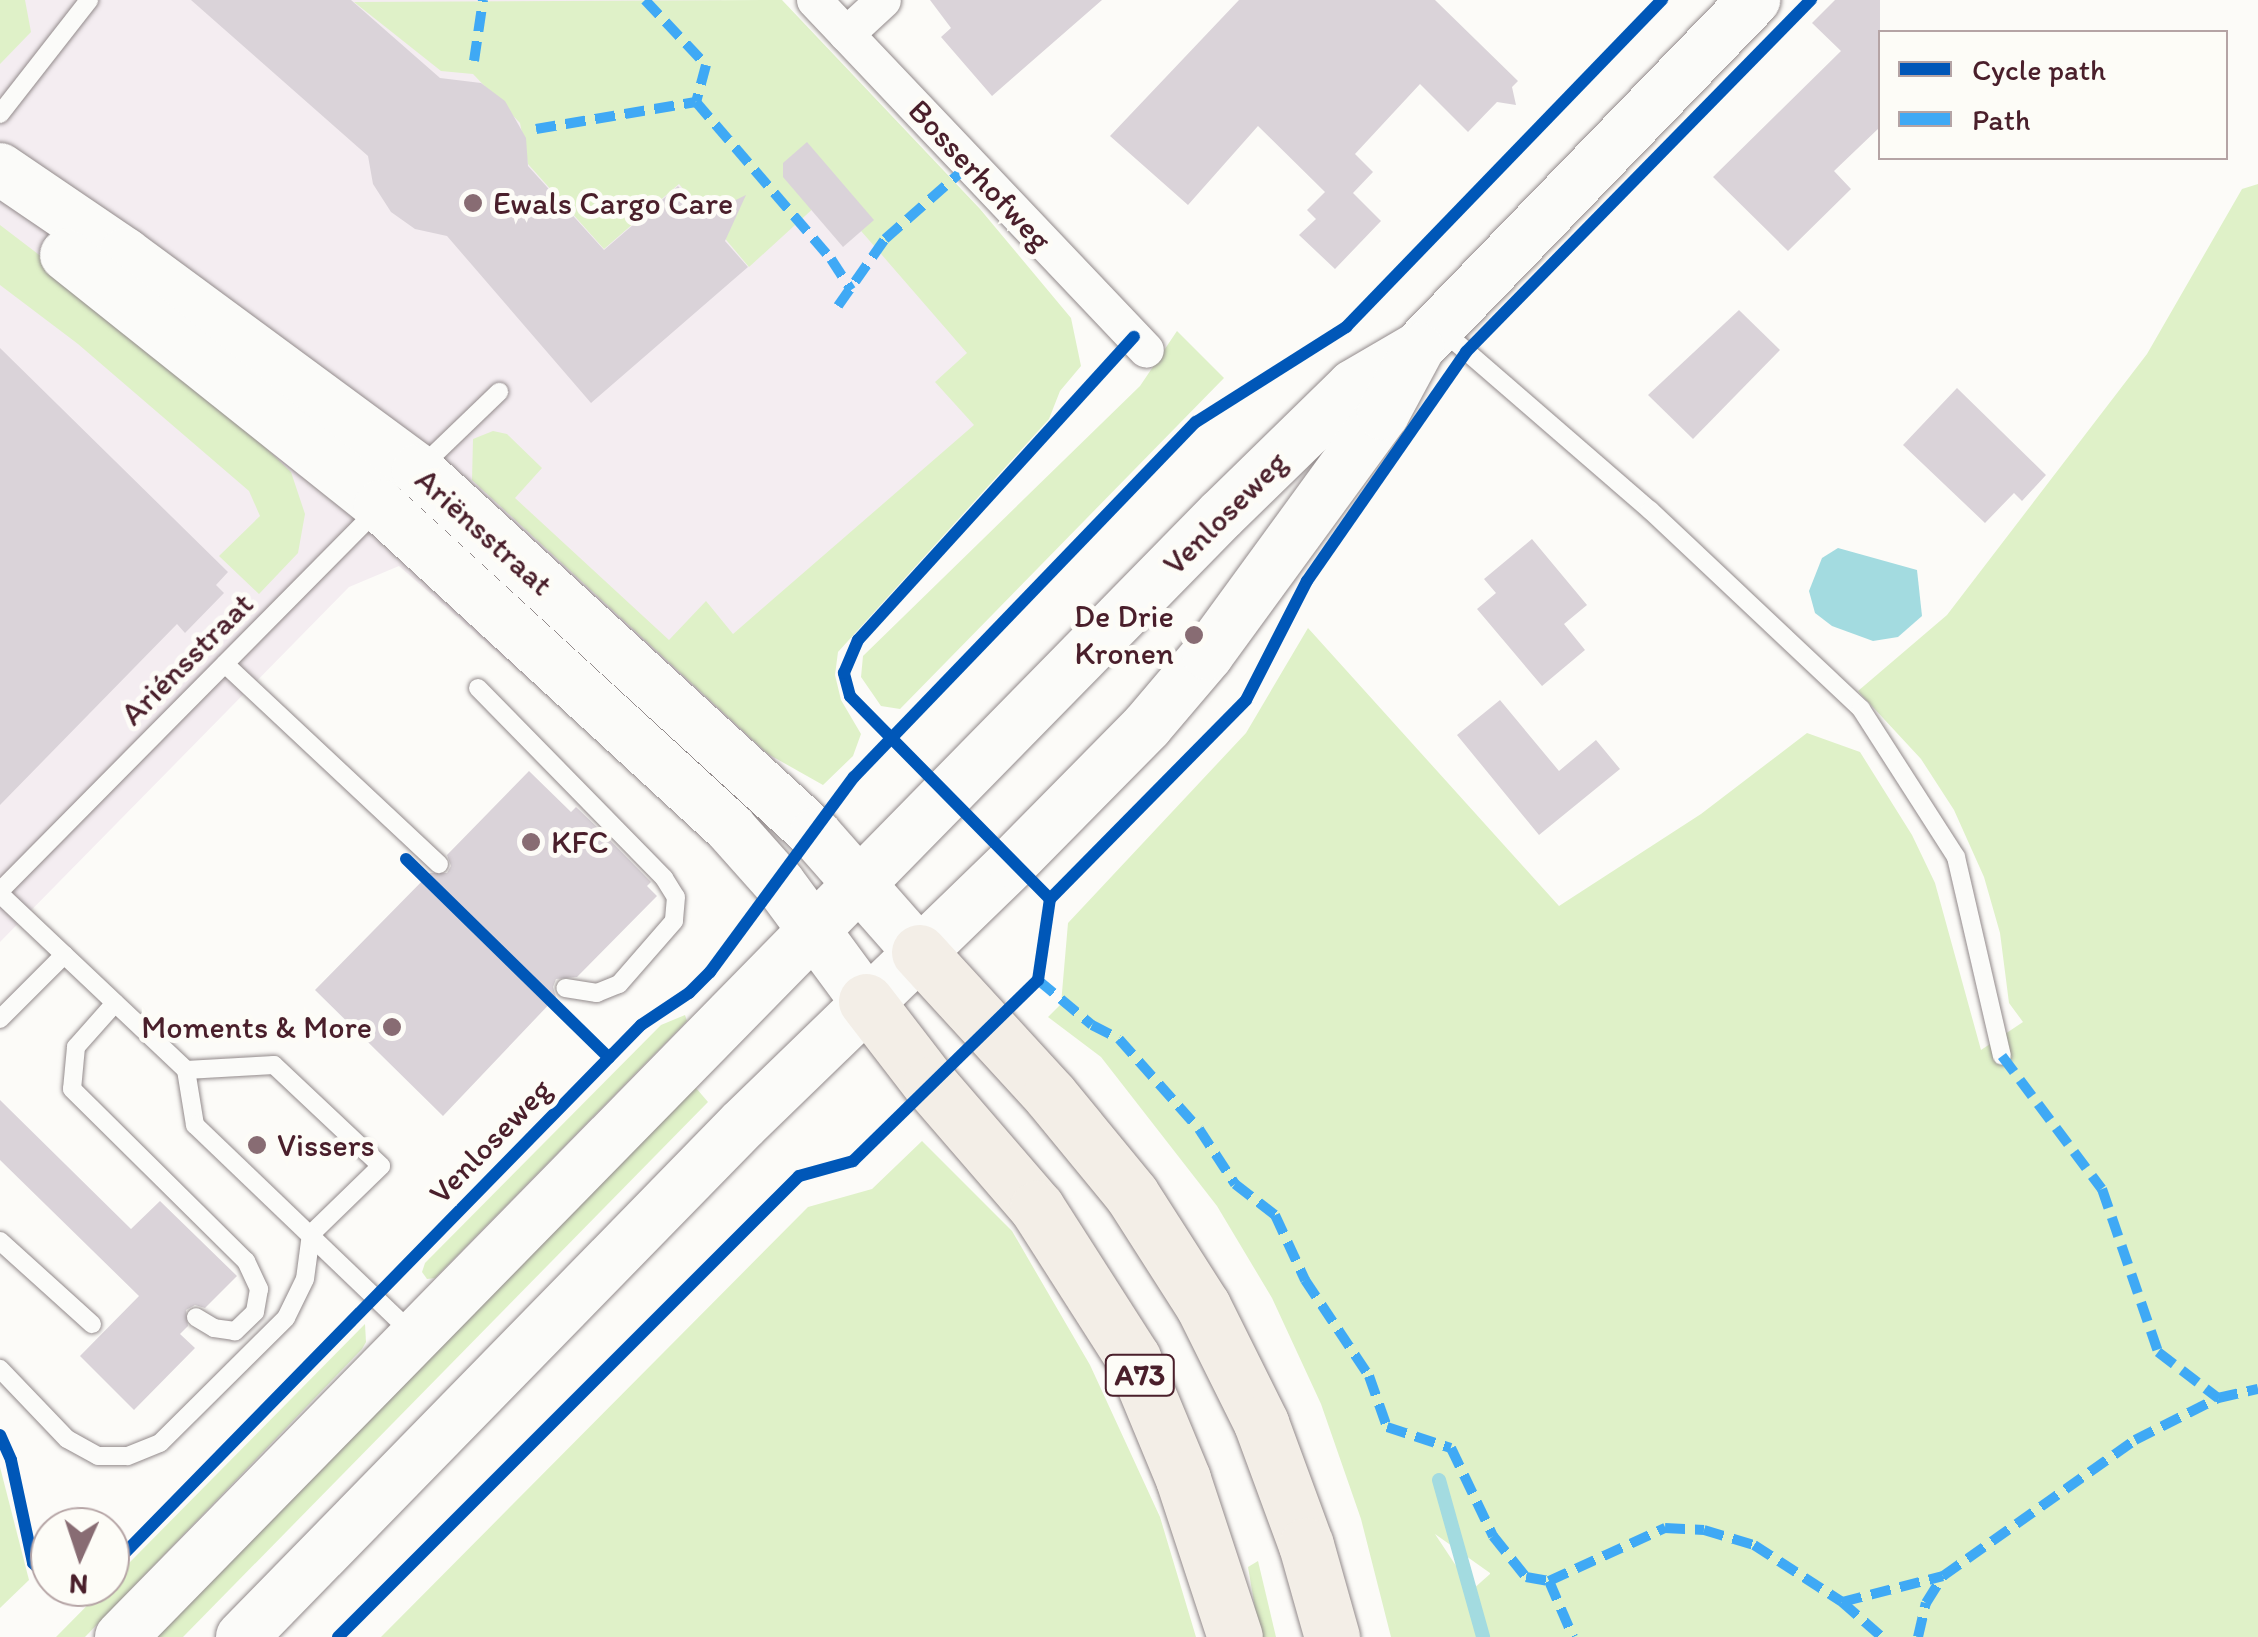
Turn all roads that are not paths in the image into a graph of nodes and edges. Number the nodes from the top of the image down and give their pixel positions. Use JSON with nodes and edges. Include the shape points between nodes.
{"nodes":[{"id":1,"x":88,"y":0,"type":"edge"},
{"id":2,"x":814,"y":0,"type":"edge"},
{"id":3,"x":883,"y":0,"type":"edge"},
{"id":4,"x":1754,"y":0,"type":"edge"},
{"id":5,"x":846,"y":34,"type":"junction"},
{"id":6,"x":0,"y":114,"type":"edge"},
{"id":7,"x":0,"y":169,"type":"edge"},
{"id":8,"x":0,"y":206,"type":"edge"},
{"id":9,"x":1428,"y":337,"type":"junction"},
{"id":10,"x":1146,"y":350,"type":"dead end"},
{"id":11,"x":499,"y":392,"type":"dead end"},
{"id":12,"x":399,"y":488,"type":"junction"},
{"id":13,"x":225,"y":664,"type":"junction"},
{"id":14,"x":478,"y":688,"type":"dead end"},
{"id":15,"x":748,"y":809,"type":"junction"},
{"id":16,"x":439,"y":864,"type":"dead end"},
{"id":17,"x":859,"y":885,"type":"junction"},
{"id":18,"x":0,"y":893,"type":"edge"},
{"id":19,"x":815,"y":929,"type":"junction"},
{"id":20,"x":919,"y":952,"type":"junction"},
{"id":21,"x":64,"y":955,"type":"junction"},
{"id":22,"x":565,"y":988,"type":"dead end"},
{"id":23,"x":866,"y":1002,"type":"junction"},
{"id":24,"x":115,"y":1003,"type":"junction"},
{"id":25,"x":0,"y":1018,"type":"edge"},
{"id":26,"x":2002,"y":1056,"type":"dead end"},
{"id":27,"x":186,"y":1070,"type":"junction"},
{"id":28,"x":312,"y":1234,"type":"junction"},
{"id":29,"x":0,"y":1241,"type":"edge"},
{"id":30,"x":196,"y":1316,"type":"dead end"},
{"id":31,"x":92,"y":1324,"type":"dead end"},
{"id":32,"x":416,"y":1337,"type":"junction"},
{"id":33,"x":0,"y":1369,"type":"edge"},
{"id":34,"x":121,"y":1637,"type":"edge"},
{"id":35,"x":242,"y":1637,"type":"edge"},
{"id":36,"x":1235,"y":1637,"type":"edge"},
{"id":37,"x":1332,"y":1637,"type":"edge"}],
"edges":[{"from":1,"to":6,"type":"lane"},
{"from":2,"to":5,"type":"street","name":"Bosserhofweg"},
{"from":3,"to":5,"type":"street"},
{"from":4,"to":9,"type":"main road","name":"Venloseweg"},
{"from":5,"to":10,"type":"street","name":"Bosserhofweg"},
{"from":7,"to":12,"type":"main road","name":"Ariënsstraat","via":[[125,254]]},
{"from":8,"to":12,"type":"main road","name":"Ariënsstraat"},
{"from":9,"to":17,"type":"main road","name":"Venloseweg","via":[[1354,386]]},
{"from":9,"to":20,"type":"main road","name":"Venloseweg","via":[[1383,414],[1208,654],[1120,753]]},
{"from":9,"to":26,"type":"lane","via":[[1650,510],[1861,710],[1956,857]]},
{"from":11,"to":12,"type":"lane","name":"Ariénsstraat"},
{"from":12,"to":13,"type":"lane","name":"Ariénsstraat"},
{"from":12,"to":15,"type":"main road","name":"Ariënsstraat"},
{"from":13,"to":16,"type":"lane"},
{"from":13,"to":18,"type":"lane","name":"Ariénsstraat"},
{"from":14,"to":22,"type":"lane","via":[[676,897],[674,921],[618,984],[597,993]]},
{"from":15,"to":17,"type":"main road","name":"Ariënsstraat","via":[[815,834]]},
{"from":15,"to":19,"type":"main road","name":"Ariënsstraat"},
{"from":17,"to":19,"type":"main road","name":"Venloseweg"},
{"from":17,"to":20,"type":"main road","name":"Ariënsstraat"},
{"from":18,"to":21,"type":"lane"},
{"from":19,"to":23,"type":"main road","name":"Ariënsstraat"},
{"from":19,"to":32,"type":"main road","name":"Venloseweg"},
{"from":20,"to":23,"type":"main road","name":"Venloseweg"},
{"from":20,"to":37,"type":"highway","number":"A73","via":[[1132,1195],[1203,1306],[1261,1423]]},
{"from":21,"to":24,"type":"lane"},
{"from":21,"to":25,"type":"lane"},
{"from":23,"to":35,"type":"main road","name":"Venloseweg"},
{"from":23,"to":36,"type":"highway","number":"A73","via":[[1037,1208],[1133,1358],[1183,1479]]},
{"from":24,"to":27,"type":"lane"},
{"from":24,"to":30,"type":"lane","via":[[76,1047],[72,1089],[246,1262],[259,1289],[254,1312],[235,1331]]},
{"from":27,"to":28,"type":"lane","via":[[195,1125]]},
{"from":27,"to":28,"type":"lane","via":[[274,1065],[382,1166]]},
{"from":28,"to":32,"type":"lane"},
{"from":28,"to":33,"type":"lane","via":[[305,1278],[286,1318],[160,1442],[127,1456],[98,1456],[67,1438]]},
{"from":29,"to":31,"type":"lane"},
{"from":32,"to":34,"type":"main road","name":"Venloseweg"}]}
